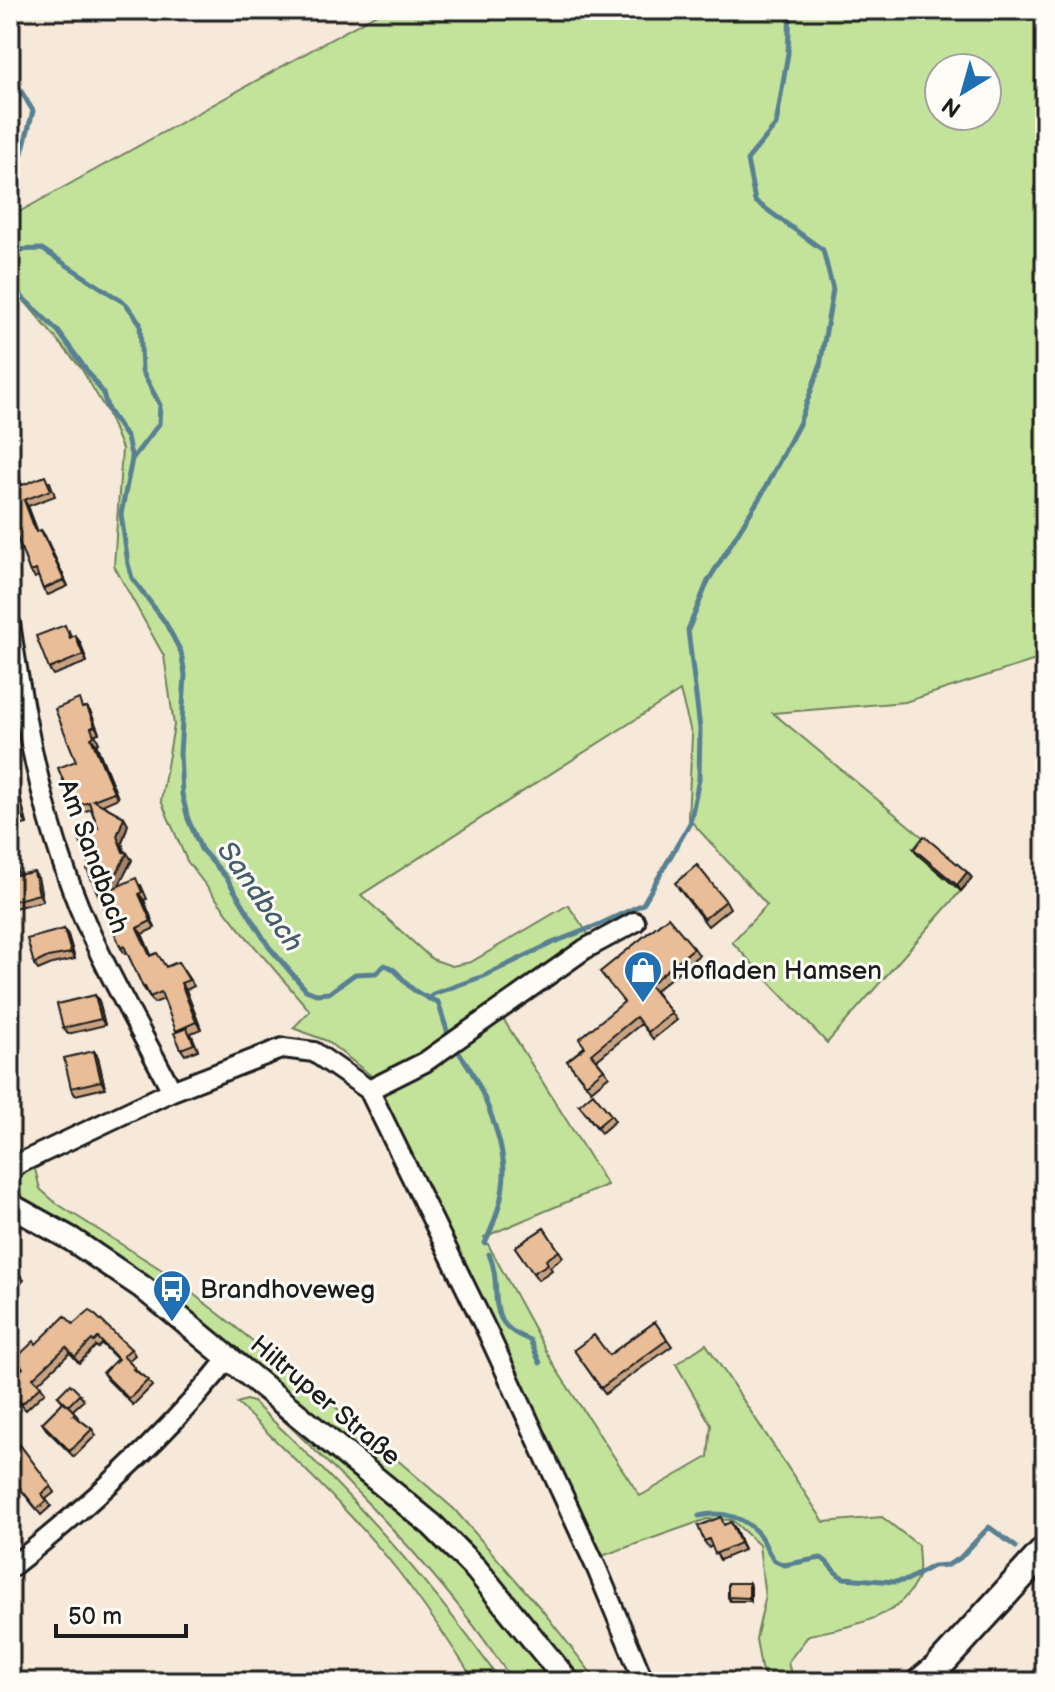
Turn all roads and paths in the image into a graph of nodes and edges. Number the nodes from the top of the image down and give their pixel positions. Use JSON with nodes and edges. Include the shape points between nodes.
{"nodes":[{"id":1,"x":10,"y":623,"type":"edge"},
{"id":2,"x":13,"y":661,"type":"edge"},
{"id":3,"x":635,"y":922,"type":"dead end"},
{"id":4,"x":369,"y":1090,"type":"junction"},
{"id":5,"x":172,"y":1091,"type":"junction"},
{"id":6,"x":10,"y":1174,"type":"edge"},
{"id":7,"x":10,"y":1205,"type":"edge"},
{"id":8,"x":230,"y":1356,"type":"junction"},
{"id":9,"x":1045,"y":1550,"type":"edge"},
{"id":10,"x":10,"y":1568,"type":"edge"},
{"id":11,"x":568,"y":1682,"type":"edge"},
{"id":12,"x":644,"y":1682,"type":"edge"},
{"id":13,"x":920,"y":1682,"type":"edge"}],
"edges":[{"from":1,"to":2,"type":"street","name":"Am Sandbach"},
{"from":2,"to":5,"type":"street","name":"Am Sandbach","via":[[50,823],[79,907]]},
{"from":3,"to":4,"type":"street","via":[[585,949],[425,1062]]},
{"from":4,"to":5,"type":"street","via":[[314,1052],[283,1048]]},
{"from":4,"to":12,"type":"street","via":[[487,1331]]},
{"from":5,"to":6,"type":"street","via":[[16,1165]]},
{"from":7,"to":8,"type":"street","name":"Hiltruper Straße","via":[[142,1287]]},
{"from":8,"to":10,"type":"street","via":[[152,1445]]},
{"from":8,"to":11,"type":"street","name":"Hiltruper Straße","via":[[432,1525],[476,1569]]},
{"from":9,"to":13,"type":"main road"}]}
